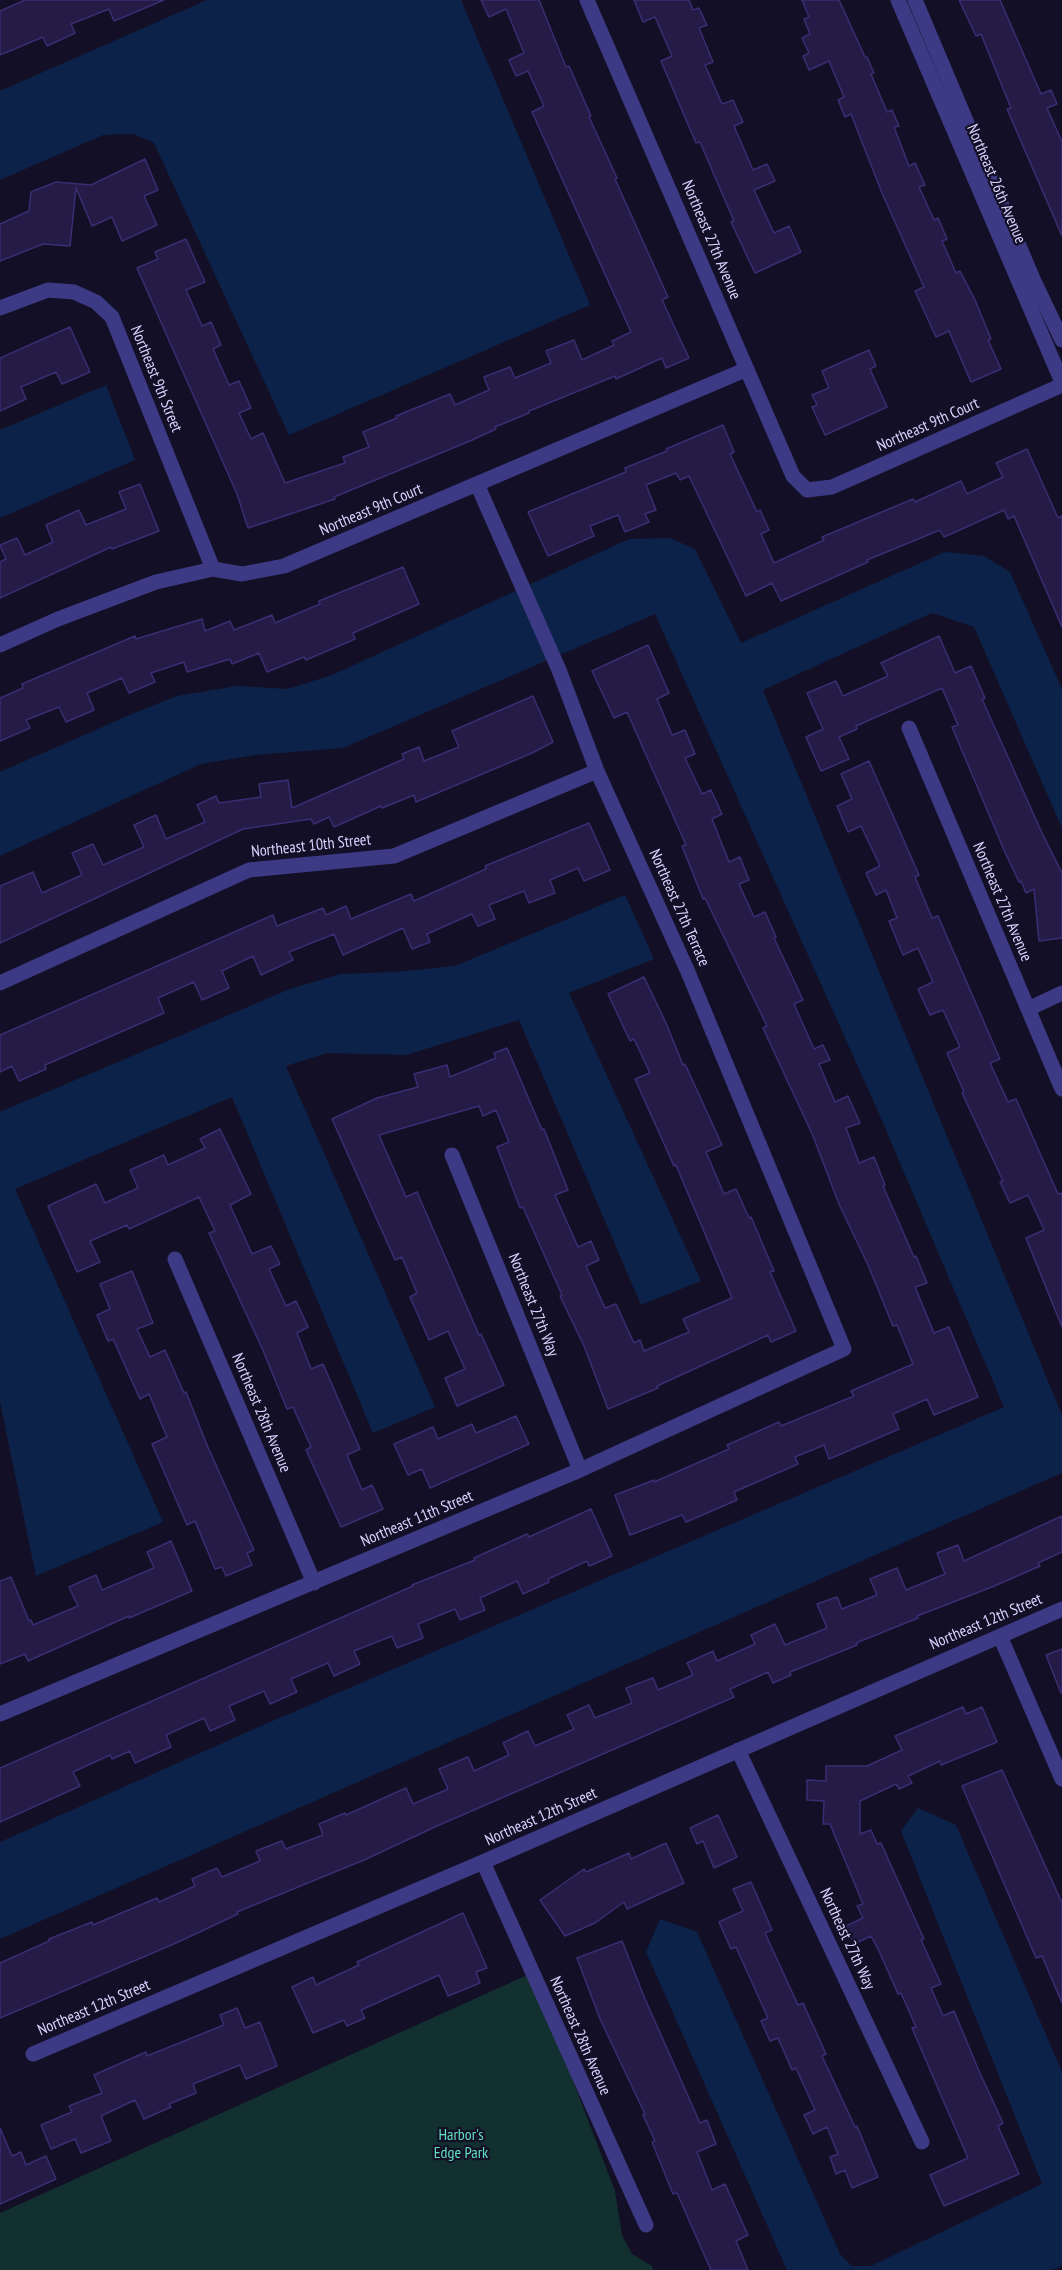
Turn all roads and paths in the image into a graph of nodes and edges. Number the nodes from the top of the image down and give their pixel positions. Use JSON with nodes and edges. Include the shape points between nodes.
{"nodes":[{"id":1,"x":587,"y":0,"type":"edge"},
{"id":2,"x":898,"y":0,"type":"edge"},
{"id":3,"x":915,"y":0,"type":"edge"},
{"id":4,"x":0,"y":308,"type":"edge"},
{"id":5,"x":1062,"y":340,"type":"edge"},
{"id":6,"x":747,"y":369,"type":"junction"},
{"id":7,"x":1062,"y":384,"type":"edge"},
{"id":8,"x":477,"y":484,"type":"junction"},
{"id":9,"x":807,"y":490,"type":"joint"},
{"id":10,"x":213,"y":569,"type":"junction"},
{"id":11,"x":0,"y":645,"type":"edge"},
{"id":12,"x":909,"y":728,"type":"dead end"},
{"id":13,"x":597,"y":771,"type":"junction"},
{"id":14,"x":0,"y":983,"type":"edge"},
{"id":15,"x":1062,"y":993,"type":"edge"},
{"id":16,"x":1028,"y":1009,"type":"junction"},
{"id":17,"x":1062,"y":1089,"type":"edge"},
{"id":18,"x":452,"y":1155,"type":"dead end"},
{"id":19,"x":175,"y":1259,"type":"dead end"},
{"id":20,"x":844,"y":1349,"type":"joint"},
{"id":21,"x":580,"y":1470,"type":"junction"},
{"id":22,"x":314,"y":1582,"type":"junction"},
{"id":23,"x":1062,"y":1609,"type":"edge"},
{"id":24,"x":1000,"y":1636,"type":"junction"},
{"id":25,"x":0,"y":1714,"type":"edge"},
{"id":26,"x":738,"y":1750,"type":"junction"},
{"id":27,"x":1062,"y":1779,"type":"edge"},
{"id":28,"x":483,"y":1862,"type":"junction"},
{"id":29,"x":33,"y":2054,"type":"dead end"},
{"id":30,"x":922,"y":2142,"type":"dead end"},
{"id":31,"x":645,"y":2225,"type":"dead end"}],
"edges":[{"from":1,"to":6,"type":"street","name":"Northeast 27th Avenue"},
{"from":2,"to":7,"type":"street","name":"Northeast 26th Avenue"},
{"from":3,"to":5,"type":"street","name":"Northeast 26th Avenue"},
{"from":4,"to":10,"type":"street","name":"Northeast 9th Street","via":[[48,290],[74,292],[96,302],[112,317]]},
{"from":6,"to":8,"type":"street","name":"Northeast 9th Court"},
{"from":6,"to":9,"type":"street","name":"Northeast 27th Avenue","via":[[793,476]]},
{"from":7,"to":9,"type":"street","name":"Northeast 9th Court","via":[[832,487]]},
{"from":8,"to":10,"type":"street","name":"Northeast 9th Court","via":[[284,566],[242,574]]},
{"from":8,"to":13,"type":"street","name":"Northeast 27th Terrace","via":[[559,670]]},
{"from":10,"to":11,"type":"street","name":"Northeast 9th Court","via":[[156,582]]},
{"from":12,"to":16,"type":"street","name":"Northeast 27th Avenue"},
{"from":13,"to":14,"type":"street","name":"Northeast 10th Street","via":[[394,856],[249,870]]},
{"from":13,"to":20,"type":"street","name":"Northeast 27th Terrace","via":[[688,972]]},
{"from":15,"to":16,"type":"street"},
{"from":16,"to":17,"type":"street","name":"Northeast 27th Avenue"},
{"from":18,"to":21,"type":"street","name":"Northeast 27th Way"},
{"from":19,"to":22,"type":"street","name":"Northeast 28th Avenue"},
{"from":20,"to":21,"type":"street","name":"Northeast 11th Street"},
{"from":21,"to":22,"type":"street","name":"Northeast 11th Street"},
{"from":22,"to":25,"type":"street","name":"Northeast 11th Street"},
{"from":23,"to":24,"type":"street","name":"Northeast 12th Street"},
{"from":24,"to":26,"type":"street","name":"Northeast 12th Street"},
{"from":24,"to":27,"type":"street"},
{"from":26,"to":28,"type":"street","name":"Northeast 12th Street"},
{"from":26,"to":30,"type":"street","name":"Northeast 27th Way"},
{"from":28,"to":29,"type":"street","name":"Northeast 12th Street"},
{"from":28,"to":31,"type":"street","name":"Northeast 28th Avenue"}]}
